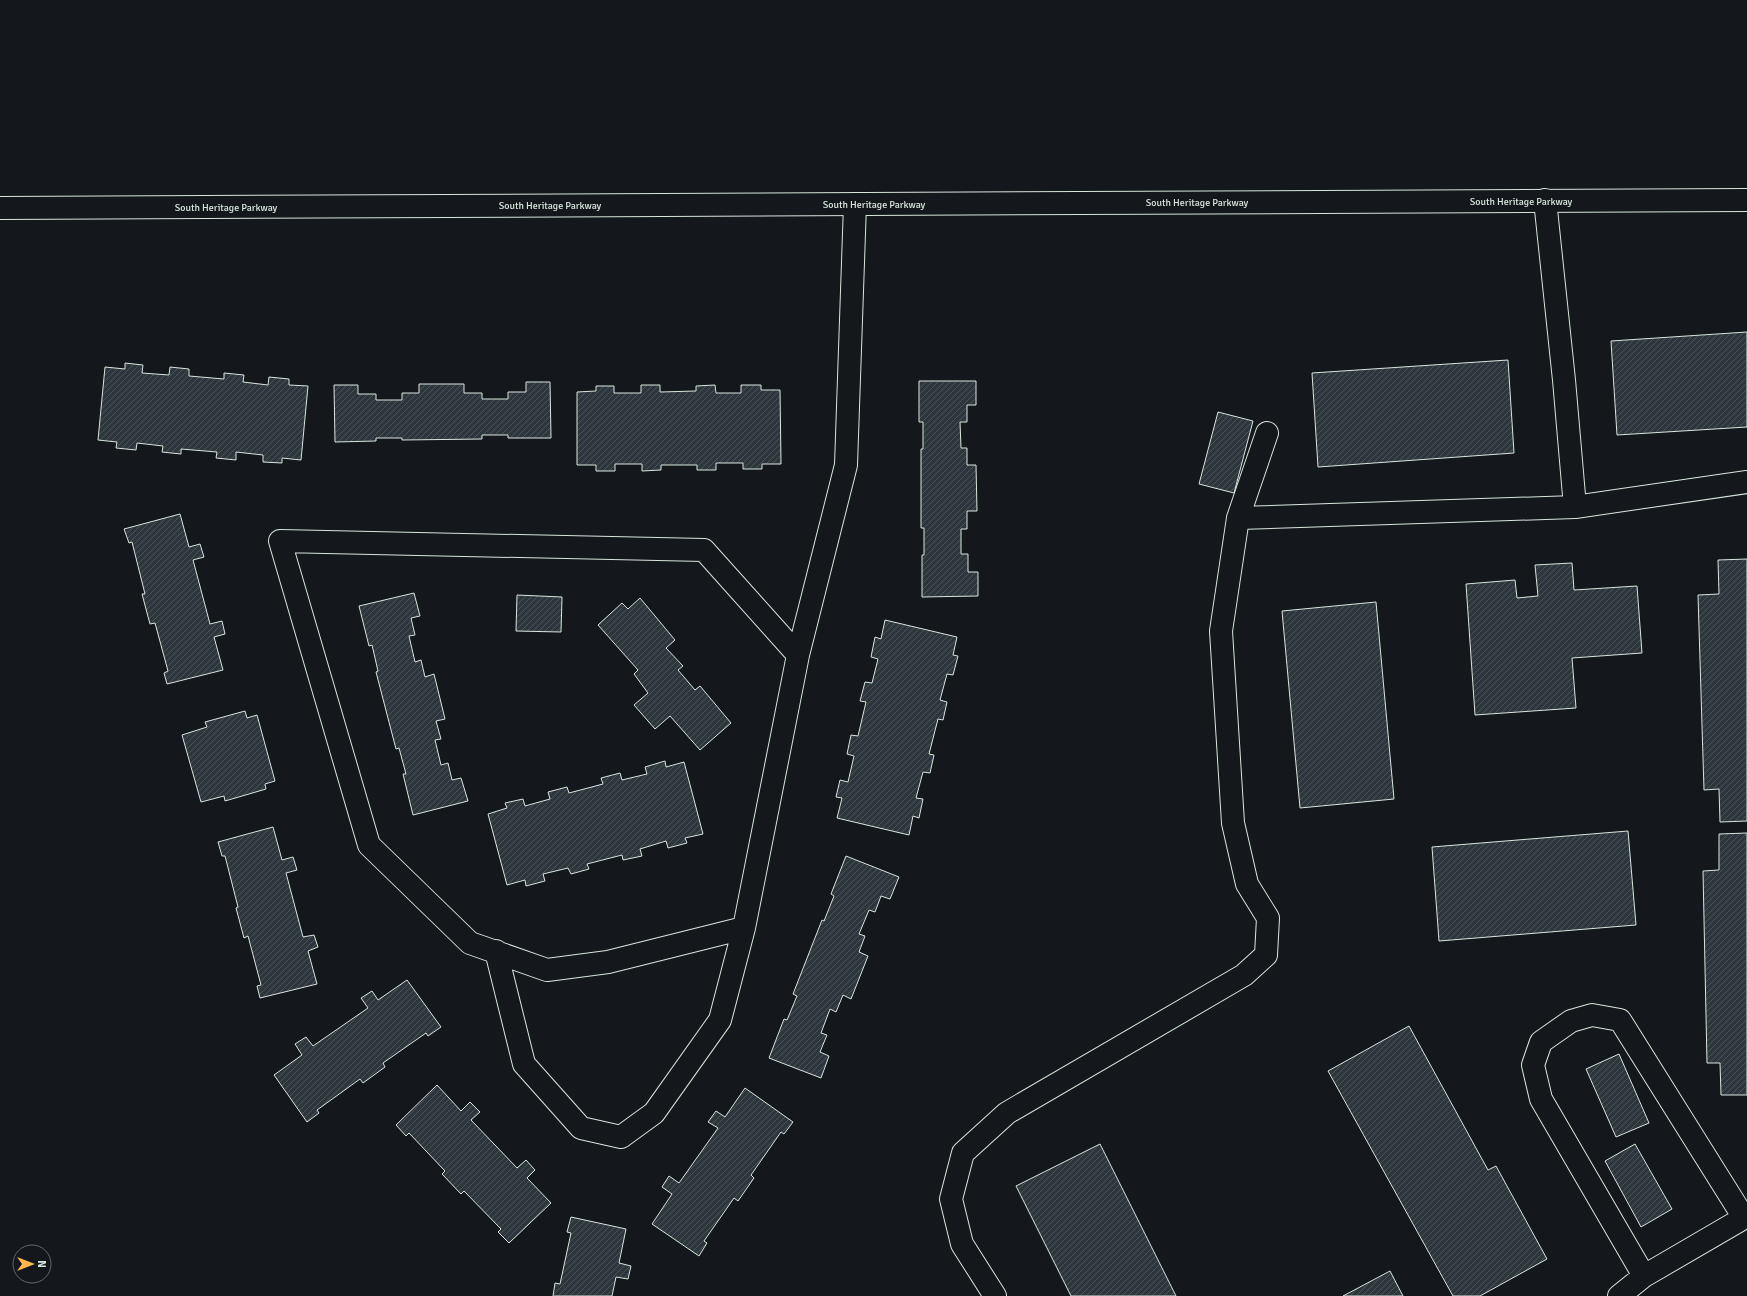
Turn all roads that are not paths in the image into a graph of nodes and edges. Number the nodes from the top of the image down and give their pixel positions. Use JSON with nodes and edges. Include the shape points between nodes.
{"nodes":[{"id":1,"x":1545,"y":200,"type":"junction"},
{"id":2,"x":1747,"y":200,"type":"edge"},
{"id":3,"x":855,"y":204,"type":"junction"},
{"id":4,"x":0,"y":208,"type":"edge"},
{"id":5,"x":1267,"y":433,"type":"dead end"},
{"id":6,"x":1747,"y":482,"type":"edge"},
{"id":7,"x":1575,"y":508,"type":"junction"},
{"id":8,"x":1238,"y":518,"type":"junction"},
{"id":9,"x":798,"y":655,"type":"junction"},
{"id":10,"x":744,"y":928,"type":"junction"},
{"id":11,"x":496,"y":952,"type":"junction"},
{"id":12,"x":1746,"y":1217,"type":"edge"},
{"id":13,"x":1644,"y":1276,"type":"junction"},
{"id":14,"x":995,"y":1296,"type":"edge"},
{"id":15,"x":1618,"y":1296,"type":"edge"}],
"edges":[{"from":1,"to":2,"type":"main road","name":"South Heritage Parkway"},
{"from":1,"to":3,"type":"main road","name":"South Heritage Parkway"},
{"from":1,"to":7,"type":"main road"},
{"from":3,"to":4,"type":"main road","name":"South Heritage Parkway"},
{"from":3,"to":9,"type":"main road","via":[[846,465]]},
{"from":5,"to":8,"type":"main road"},
{"from":6,"to":7,"type":"main road"},
{"from":7,"to":8,"type":"main road"},
{"from":8,"to":14,"type":"main road","via":[[1221,631],[1233,823],[1247,884],[1268,918],[1266,955],[1244,975],[1007,1113],[964,1153],[951,1199],[962,1244]]},
{"from":9,"to":10,"type":"main road"},
{"from":9,"to":11,"type":"main road","via":[[704,550],[280,541],[369,845],[470,943]]},
{"from":10,"to":11,"type":"main road","via":[[608,962],[547,970]]},
{"from":10,"to":11,"type":"main road","via":[[720,1020],[654,1113],[621,1137],[581,1128],[524,1064]]},
{"from":12,"to":13,"type":"main road"},
{"from":12,"to":13,"type":"main road","via":[[1620,1020],[1592,1015],[1571,1021],[1541,1042],[1533,1065],[1541,1099]]},
{"from":13,"to":15,"type":"main road"}]}
